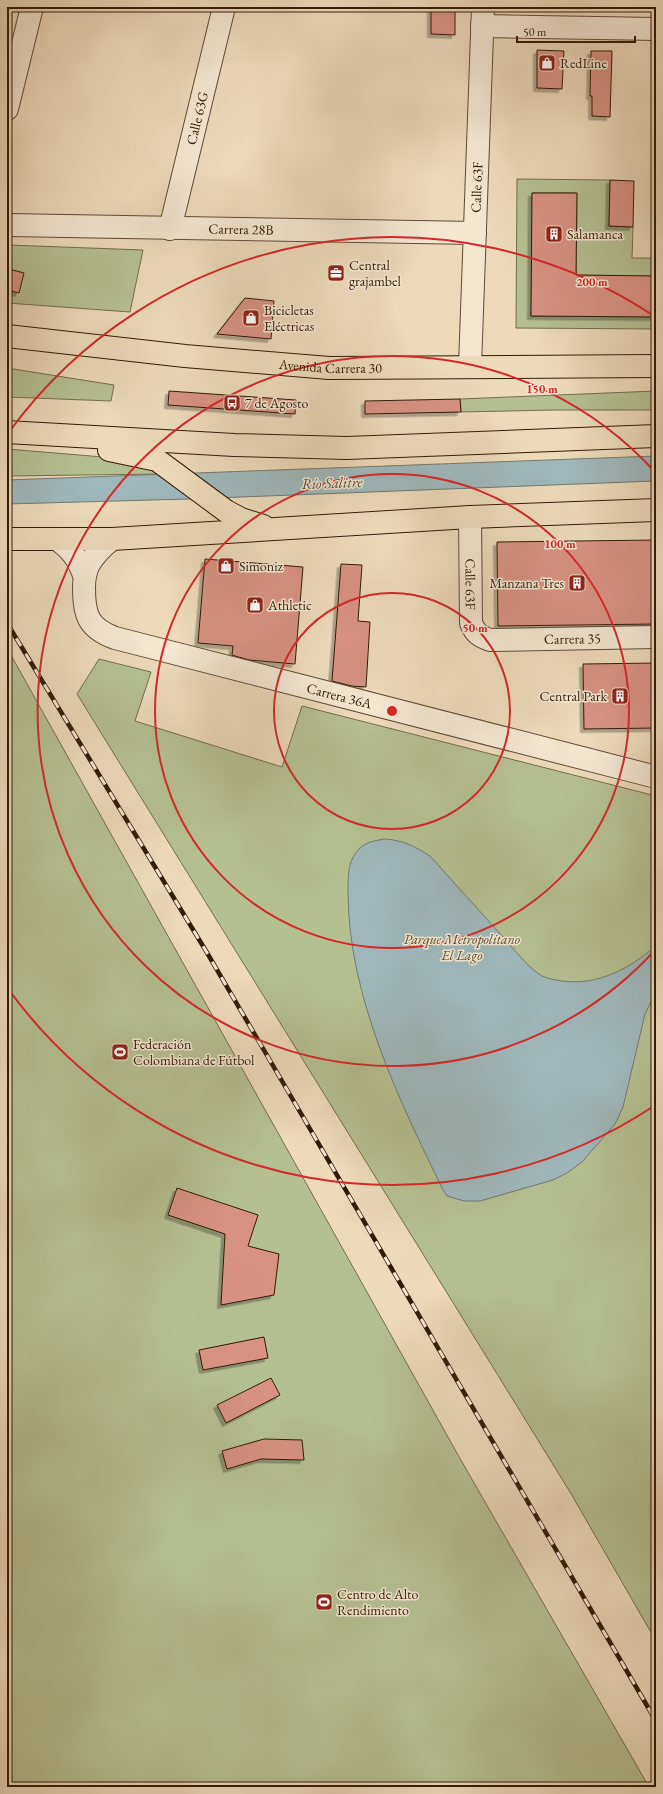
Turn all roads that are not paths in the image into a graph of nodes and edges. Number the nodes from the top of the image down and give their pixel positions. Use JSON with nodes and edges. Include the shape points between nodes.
{"nodes":[{"id":1,"x":32,"y":7,"type":"edge"},
{"id":2,"x":224,"y":7,"type":"edge"},
{"id":3,"x":482,"y":16,"type":"edge"},
{"id":4,"x":656,"y":29,"type":"edge"},
{"id":5,"x":7,"y":109,"type":"edge"},
{"id":6,"x":7,"y":225,"type":"edge"},
{"id":7,"x":170,"y":229,"type":"junction"},
{"id":8,"x":475,"y":233,"type":"junction"},
{"id":9,"x":7,"y":336,"type":"edge"},
{"id":10,"x":470,"y":366,"type":"junction"},
{"id":11,"x":656,"y":366,"type":"edge"},
{"id":12,"x":17,"y":433,"type":"edge"},
{"id":13,"x":656,"y":436,"type":"edge"},
{"id":14,"x":656,"y":510,"type":"edge"},
{"id":15,"x":470,"y":517,"type":"junction"},
{"id":16,"x":280,"y":529,"type":"junction"},
{"id":17,"x":7,"y":539,"type":"edge"},
{"id":18,"x":112,"y":539,"type":"junction"},
{"id":19,"x":58,"y":540,"type":"junction"},
{"id":20,"x":84,"y":575,"type":"junction"},
{"id":21,"x":656,"y":637,"type":"edge"},
{"id":22,"x":490,"y":640,"type":"joint"},
{"id":23,"x":656,"y":777,"type":"edge"}],
"edges":[{"from":1,"to":5,"type":"street"},
{"from":2,"to":7,"type":"street","name":"Calle 63G"},
{"from":3,"to":4,"type":"street"},
{"from":3,"to":8,"type":"street","name":"Calle 63F"},
{"from":6,"to":7,"type":"street","name":"Carrera 28B"},
{"from":7,"to":8,"type":"street","name":"Carrera 28B"},
{"from":8,"to":10,"type":"street","name":"Calle 63F"},
{"from":9,"to":10,"type":"highway","name":"Avenida Carrera 30","via":[[185,356],[329,368]]},
{"from":10,"to":11,"type":"highway","name":"Avenida Carrera 30"},
{"from":12,"to":13,"type":"highway","via":[[234,445],[347,448]]},
{"from":12,"to":16,"type":"highway","via":[[157,460],[226,511],[241,519]]},
{"from":14,"to":15,"type":"highway"},
{"from":15,"to":16,"type":"highway"},
{"from":15,"to":22,"type":"street","name":"Calle 63F","via":[[471,623],[479,636]]},
{"from":16,"to":18,"type":"highway"},
{"from":17,"to":19,"type":"highway"},
{"from":18,"to":19,"type":"highway"},
{"from":18,"to":20,"type":"street","via":[[96,554]]},
{"from":19,"to":20,"type":"street","via":[[74,553]]},
{"from":20,"to":23,"type":"street","name":"Carrera 36A","via":[[84,604],[87,616],[102,634]]},
{"from":21,"to":22,"type":"street","name":"Carrera 35"}]}
